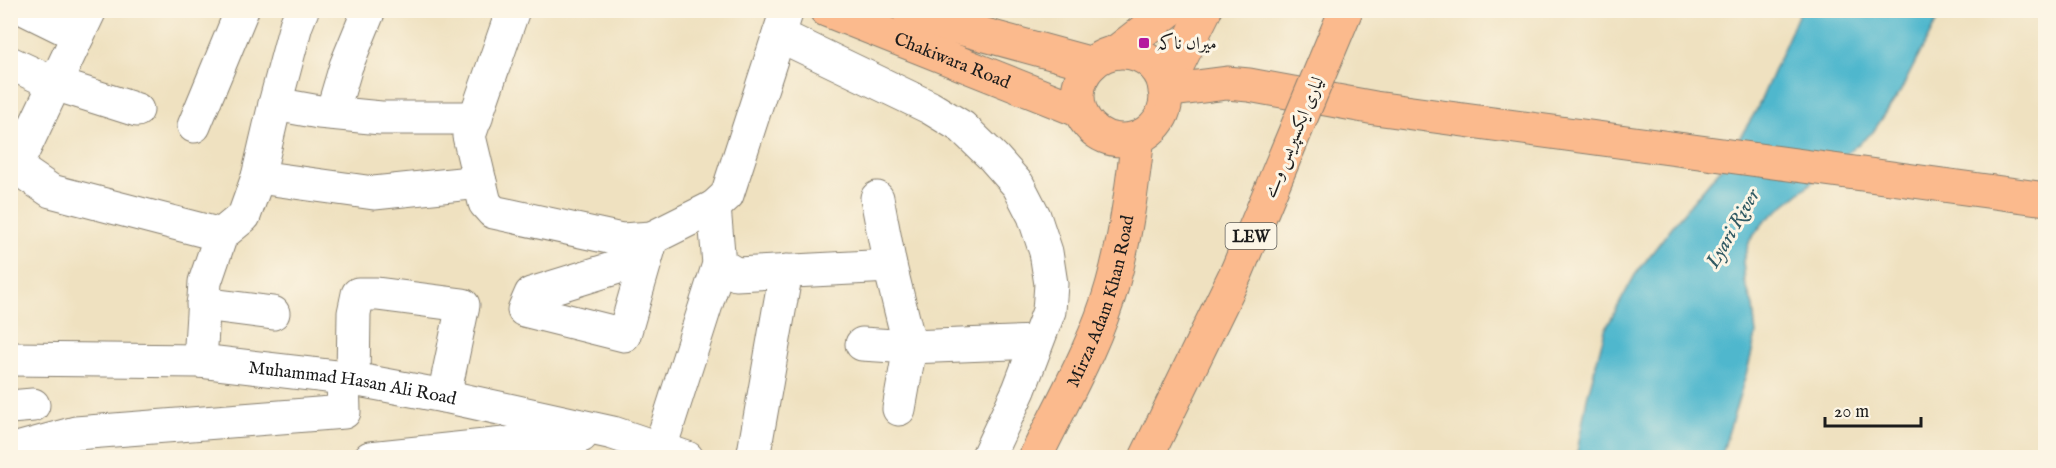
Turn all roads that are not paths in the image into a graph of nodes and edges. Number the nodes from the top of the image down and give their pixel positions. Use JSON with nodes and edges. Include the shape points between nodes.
{"nodes":[{"id":1,"x":27,"y":10,"type":"edge"},
{"id":2,"x":242,"y":10,"type":"edge"},
{"id":3,"x":302,"y":10,"type":"edge"},
{"id":4,"x":369,"y":10,"type":"edge"},
{"id":5,"x":513,"y":10,"type":"edge"},
{"id":6,"x":826,"y":10,"type":"edge"},
{"id":7,"x":908,"y":10,"type":"edge"},
{"id":8,"x":1170,"y":10,"type":"edge"},
{"id":9,"x":1205,"y":10,"type":"edge"},
{"id":10,"x":1346,"y":10,"type":"edge"},
{"id":11,"x":84,"y":23,"type":"edge"},
{"id":12,"x":783,"y":23,"type":"edge"},
{"id":13,"x":1104,"y":58,"type":"junction"},
{"id":14,"x":10,"y":63,"type":"edge"},
{"id":15,"x":55,"y":84,"type":"junction"},
{"id":16,"x":1164,"y":87,"type":"junction"},
{"id":17,"x":275,"y":104,"type":"junction"},
{"id":18,"x":137,"y":110,"type":"dead end"},
{"id":19,"x":1080,"y":111,"type":"junction"},
{"id":20,"x":332,"y":113,"type":"junction"},
{"id":21,"x":476,"y":118,"type":"junction"},
{"id":22,"x":194,"y":126,"type":"dead end"},
{"id":23,"x":1138,"y":137,"type":"junction"},
{"id":24,"x":14,"y":165,"type":"edge"},
{"id":25,"x":258,"y":177,"type":"junction"},
{"id":26,"x":480,"y":182,"type":"junction"},
{"id":27,"x":877,"y":198,"type":"dead end"},
{"id":28,"x":2046,"y":199,"type":"edge"},
{"id":29,"x":714,"y":207,"type":"junction"},
{"id":30,"x":221,"y":235,"type":"junction"},
{"id":31,"x":719,"y":264,"type":"junction"},
{"id":32,"x":890,"y":266,"type":"junction"},
{"id":33,"x":786,"y":271,"type":"junction"},
{"id":34,"x":203,"y":304,"type":"junction"},
{"id":35,"x":273,"y":313,"type":"dead end"},
{"id":36,"x":1036,"y":342,"type":"junction"},
{"id":37,"x":862,"y":344,"type":"dead end"},
{"id":38,"x":910,"y":347,"type":"junction"},
{"id":39,"x":10,"y":359,"type":"edge"},
{"id":40,"x":200,"y":361,"type":"junction"},
{"id":41,"x":348,"y":379,"type":"junction"},
{"id":42,"x":444,"y":396,"type":"junction"},
{"id":43,"x":899,"y":409,"type":"dead end"},
{"id":44,"x":610,"y":445,"type":"edge"},
{"id":45,"x":10,"y":451,"type":"edge"},
{"id":46,"x":674,"y":453,"type":"edge"},
{"id":47,"x":370,"y":458,"type":"edge"},
{"id":48,"x":753,"y":458,"type":"edge"},
{"id":49,"x":987,"y":458,"type":"edge"},
{"id":50,"x":1035,"y":458,"type":"edge"},
{"id":51,"x":1146,"y":458,"type":"edge"}],
"edges":[{"from":1,"to":11,"type":"street"},
{"from":2,"to":22,"type":"street"},
{"from":3,"to":17,"type":"street"},
{"from":4,"to":20,"type":"street"},
{"from":5,"to":21,"type":"street"},
{"from":6,"to":19,"type":"main road","name":"Chakiwara Road"},
{"from":7,"to":13,"type":"main road","name":"Chakiwara Road","via":[[945,24]]},
{"from":8,"to":13,"type":"main road"},
{"from":9,"to":16,"type":"main road"},
{"from":10,"to":51,"type":"main road","name":"لیاری ایکسپریس وے","number":"LEW","bridge":true,"via":[[1236,271]]},
{"from":11,"to":15,"type":"street"},
{"from":12,"to":29,"type":"street","via":[[727,195]]},
{"from":12,"to":36,"type":"street","via":[[962,127],[1018,185],[1034,216],[1052,284],[1049,311]]},
{"from":13,"to":16,"type":"main road","via":[[1129,53],[1142,57],[1154,66]]},
{"from":13,"to":19,"type":"main road","via":[[1084,73],[1079,85]]},
{"from":14,"to":15,"type":"street"},
{"from":15,"to":18,"type":"street"},
{"from":15,"to":24,"type":"street"},
{"from":16,"to":23,"type":"main road","via":[[1165,105],[1159,118]]},
{"from":16,"to":28,"type":"main road","via":[[1249,86],[1375,108]]},
{"from":17,"to":20,"type":"street"},
{"from":17,"to":25,"type":"street"},
{"from":19,"to":23,"type":"main road","via":[[1087,124],[1104,136],[1125,140]]},
{"from":20,"to":21,"type":"street","via":[[381,118]]},
{"from":21,"to":26,"type":"street","via":[[470,136]]},
{"from":23,"to":50,"type":"main road","name":"Mirza Adam Khan Road","via":[[1128,220],[1112,288],[1088,350]]},
{"from":24,"to":30,"type":"street","via":[[51,191]]},
{"from":25,"to":26,"type":"street","via":[[374,193]]},
{"from":25,"to":30,"type":"street","via":[[244,216]]},
{"from":26,"to":29,"type":"street","via":[[485,203],[493,212],[648,249]]},
{"from":27,"to":32,"type":"street"},
{"from":29,"to":31,"type":"street"},
{"from":30,"to":34,"type":"street","via":[[205,282]]},
{"from":31,"to":33,"type":"street","via":[[736,274]]},
{"from":31,"to":46,"type":"street"},
{"from":32,"to":33,"type":"street"},
{"from":32,"to":38,"type":"street"},
{"from":33,"to":48,"type":"street"},
{"from":34,"to":35,"type":"street"},
{"from":34,"to":40,"type":"street"},
{"from":36,"to":38,"type":"street"},
{"from":36,"to":49,"type":"street","via":[[1019,390]]},
{"from":37,"to":38,"type":"street"},
{"from":38,"to":43,"type":"street"},
{"from":39,"to":40,"type":"street","name":"Muhammad Hasan Ali Road"},
{"from":40,"to":41,"type":"street","name":"Muhammad Hasan Ali Road"},
{"from":41,"to":42,"type":"street","name":"Muhammad Hasan Ali Road"},
{"from":41,"to":42,"type":"street","via":[[358,294],[463,305]]},
{"from":41,"to":45,"type":"street","via":[[344,412],[76,433]]},
{"from":42,"to":44,"type":"street","name":"Muhammad Hasan Ali Road"},
{"from":44,"to":46,"type":"street","name":"Muhammad Hasan Ali Road"},
{"from":44,"to":47,"type":"street"}]}
